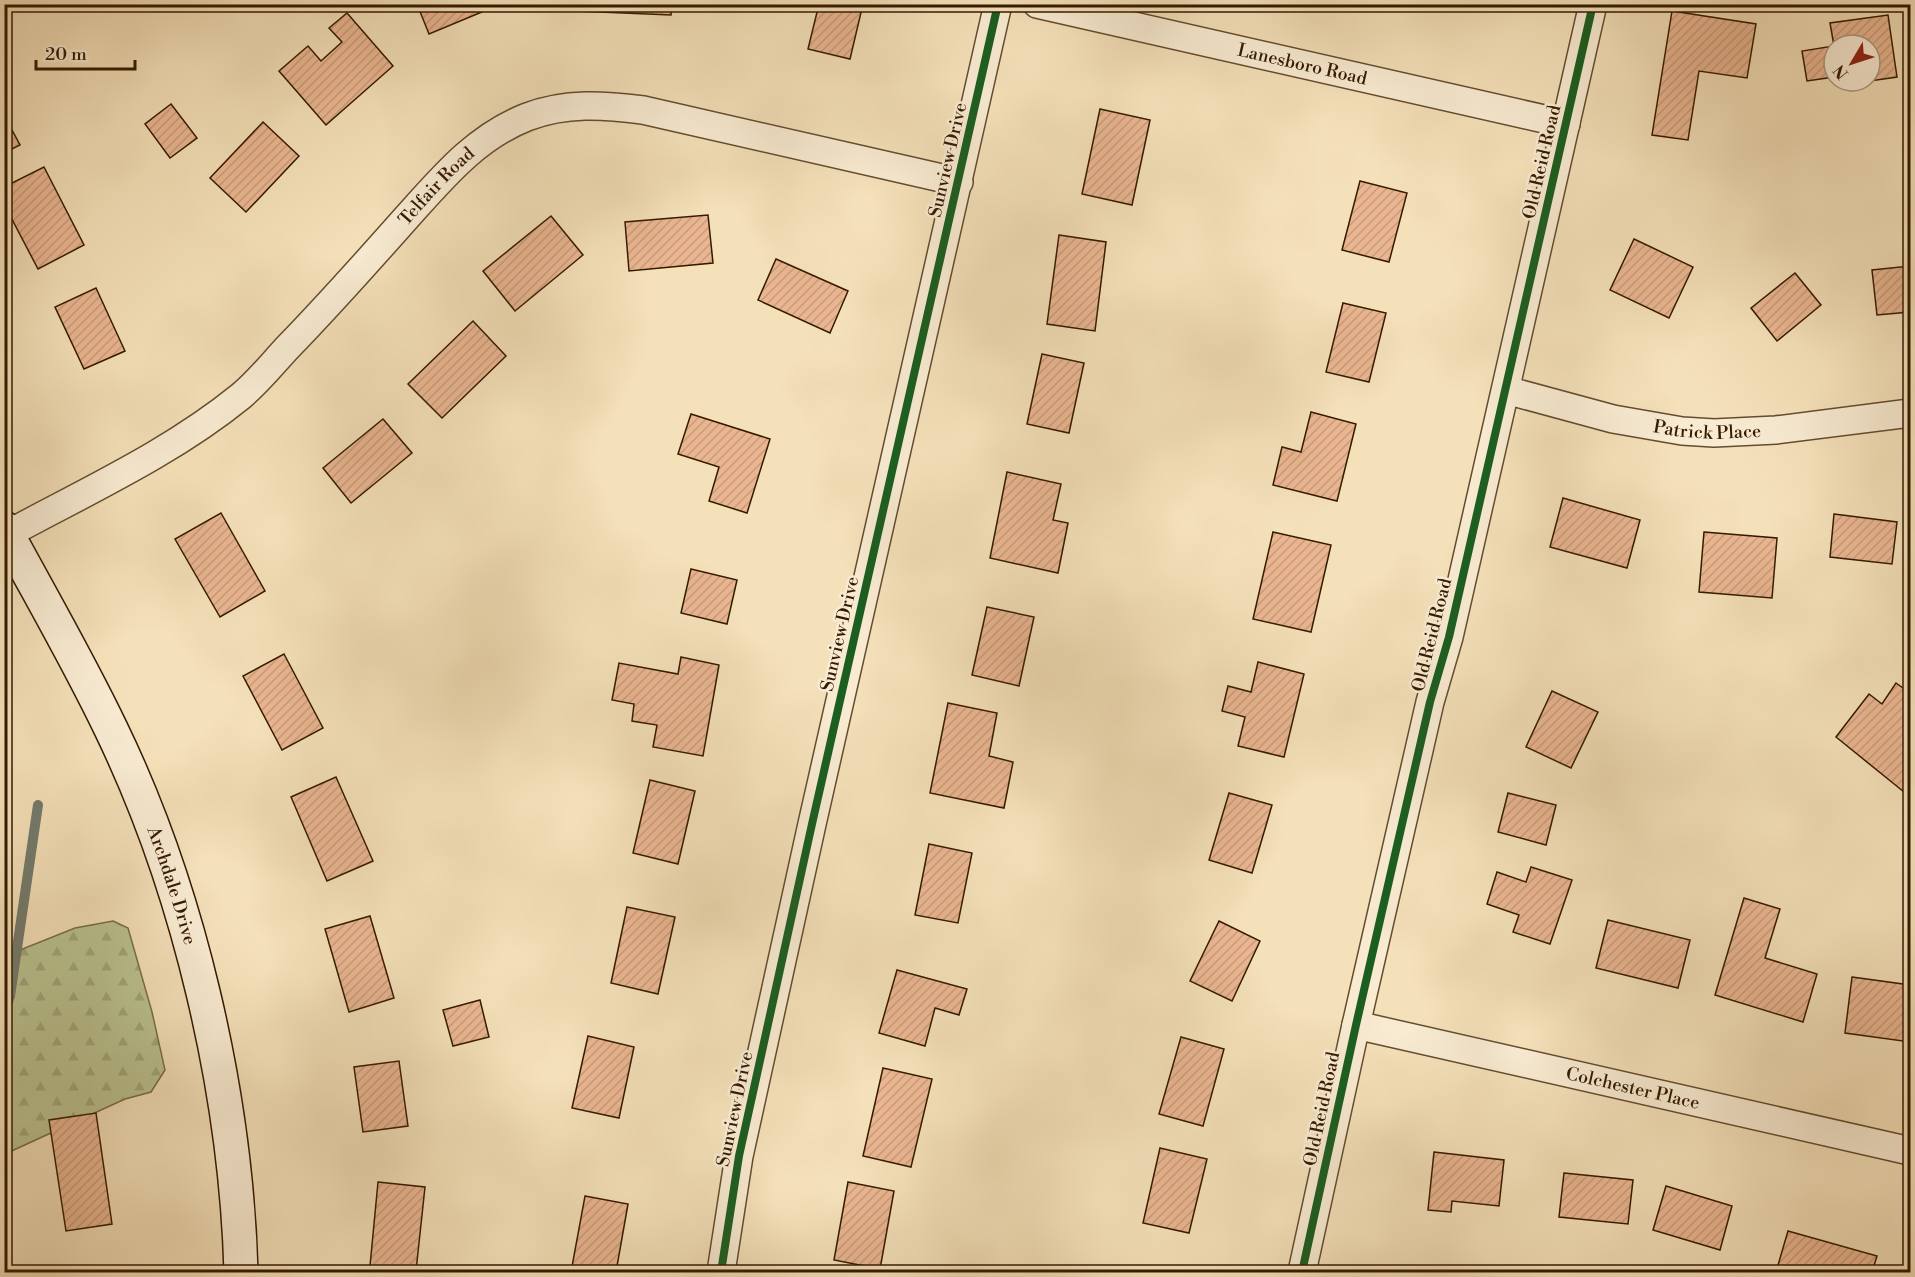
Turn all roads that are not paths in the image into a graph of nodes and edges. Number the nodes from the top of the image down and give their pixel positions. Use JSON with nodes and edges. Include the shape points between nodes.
{"nodes":[{"id":1,"x":998,"y":4,"type":"edge"},
{"id":2,"x":1037,"y":4,"type":"edge"},
{"id":3,"x":1593,"y":4,"type":"edge"},
{"id":4,"x":1566,"y":124,"type":"junction"},
{"id":5,"x":959,"y":182,"type":"junction"},
{"id":6,"x":1506,"y":390,"type":"junction"},
{"id":7,"x":1911,"y":414,"type":"edge"},
{"id":8,"x":6,"y":531,"type":"edge"},
{"id":9,"x":1356,"y":1025,"type":"junction"},
{"id":10,"x":1911,"y":1150,"type":"edge"},
{"id":11,"x":242,"y":1272,"type":"edge"},
{"id":12,"x":721,"y":1272,"type":"edge"},
{"id":13,"x":1302,"y":1272,"type":"edge"}],
"edges":[{"from":1,"to":5,"type":"street","name":"Sunview Drive"},
{"from":2,"to":4,"type":"street","name":"Lanesboro Road"},
{"from":3,"to":4,"type":"street","name":"Old Reid Road"},
{"from":4,"to":6,"type":"street","name":"Old Reid Road"},
{"from":5,"to":8,"type":"street","name":"Telfair Road","via":[[644,110],[598,105],[529,116],[485,138],[452,167],[243,394],[164,450]]},
{"from":5,"to":12,"type":"street","name":"Sunview Drive","via":[[739,1156]]},
{"from":6,"to":7,"type":"street","name":"Patrick Place","via":[[1613,419],[1714,433]]},
{"from":6,"to":9,"type":"street","name":"Old Reid Road"},
{"from":8,"to":11,"type":"street","name":"Archdale Drive","via":[[111,729],[153,829],[180,910],[210,1021],[229,1125]]},
{"from":9,"to":10,"type":"street","name":"Colchester Place"},
{"from":9,"to":13,"type":"street","name":"Old Reid Road"}]}
